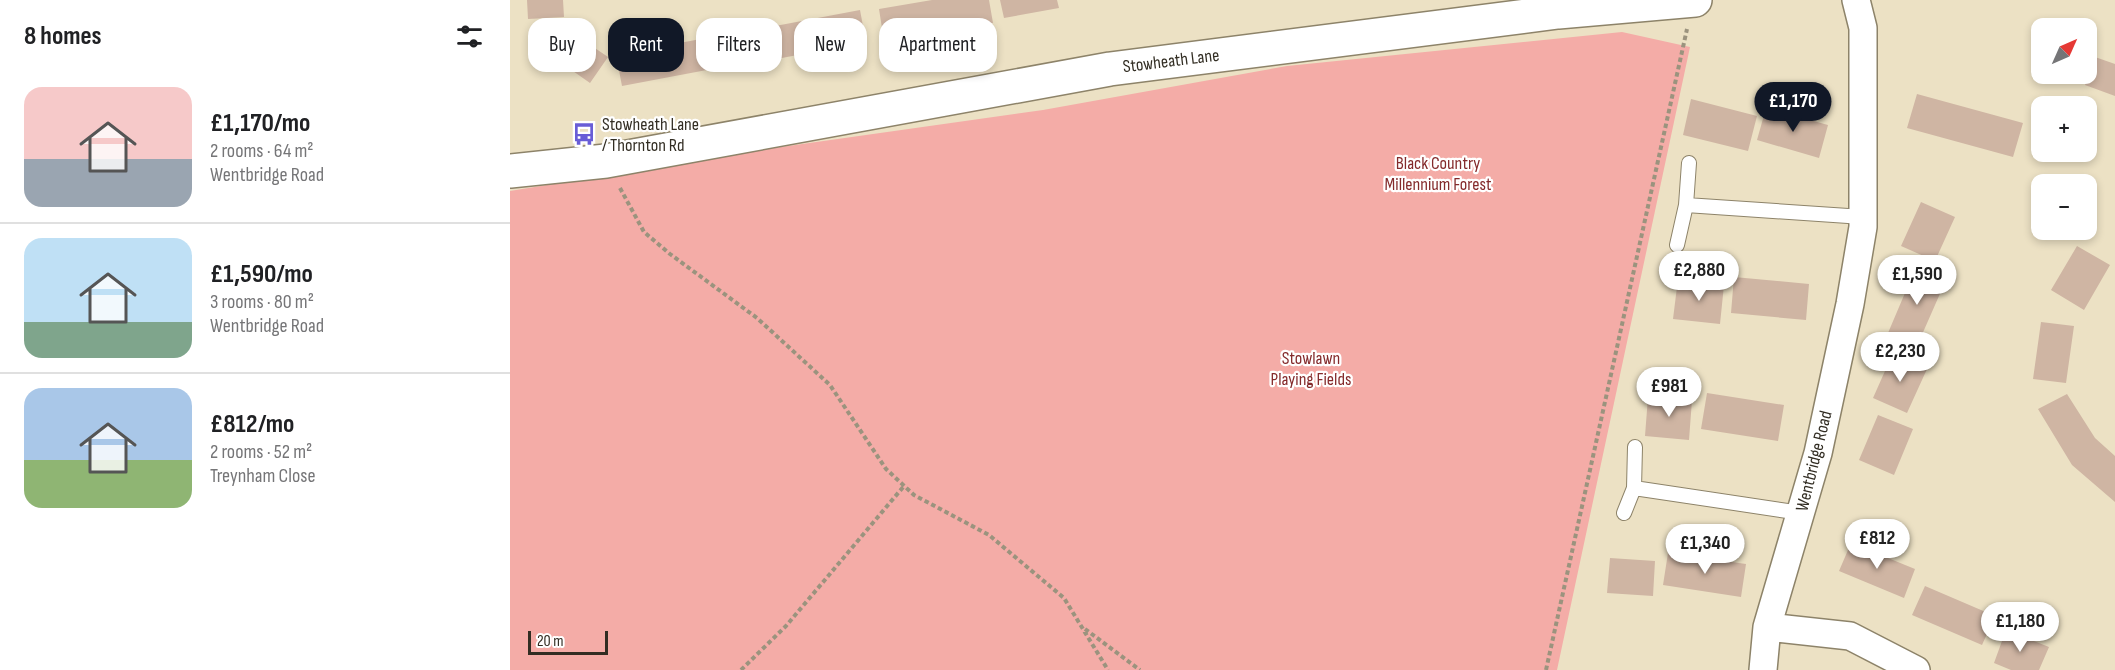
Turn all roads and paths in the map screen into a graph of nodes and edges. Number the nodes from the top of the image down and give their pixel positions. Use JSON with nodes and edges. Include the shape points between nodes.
{"nodes":[{"id":1,"x":1694,"y":0,"type":"edge"},
{"id":2,"x":1856,"y":0,"type":"edge"},
{"id":3,"x":606,"y":161,"type":"junction"},
{"id":4,"x":1689,"y":163,"type":"dead end"},
{"id":5,"x":510,"y":171,"type":"edge"},
{"id":6,"x":1686,"y":205,"type":"junction"},
{"id":7,"x":1863,"y":217,"type":"junction"},
{"id":8,"x":1677,"y":245,"type":"dead end"},
{"id":9,"x":1635,"y":447,"type":"dead end"},
{"id":10,"x":904,"y":486,"type":"junction"},
{"id":11,"x":1634,"y":488,"type":"junction"},
{"id":12,"x":1624,"y":513,"type":"dead end"},
{"id":13,"x":1801,"y":513,"type":"junction"},
{"id":14,"x":1082,"y":627,"type":"junction"},
{"id":15,"x":1767,"y":627,"type":"junction"},
{"id":16,"x":741,"y":670,"type":"edge"},
{"id":17,"x":1108,"y":670,"type":"edge"},
{"id":18,"x":1140,"y":670,"type":"edge"},
{"id":19,"x":1546,"y":670,"type":"edge"},
{"id":20,"x":1763,"y":670,"type":"edge"},
{"id":21,"x":1916,"y":670,"type":"edge"}],
"edges":[{"from":1,"to":3,"type":"street","name":"Stowheath Lane","via":[[1558,12],[1110,69]]},
{"from":1,"to":19,"type":"path"},
{"from":2,"to":7,"type":"street","name":"Wentbridge Road","via":[[1863,28]]},
{"from":3,"to":5,"type":"street","name":"Stowheath Lane"},
{"from":3,"to":10,"type":"path","via":[[644,232],[757,318],[830,385],[886,470]]},
{"from":4,"to":6,"type":"lane"},
{"from":6,"to":7,"type":"lane"},
{"from":6,"to":8,"type":"lane"},
{"from":7,"to":13,"type":"street","name":"Wentbridge Road","via":[[1850,304]]},
{"from":9,"to":11,"type":"lane"},
{"from":10,"to":14,"type":"path","via":[[989,536],[1064,598]]},
{"from":10,"to":16,"type":"path","via":[[786,626]]},
{"from":11,"to":12,"type":"lane"},
{"from":11,"to":13,"type":"lane"},
{"from":13,"to":15,"type":"street","name":"Wentbridge Road"},
{"from":14,"to":17,"type":"path"},
{"from":14,"to":18,"type":"path"},
{"from":15,"to":20,"type":"street","name":"Wentbridge Road"},
{"from":15,"to":21,"type":"street","via":[[1850,636]]}]}
